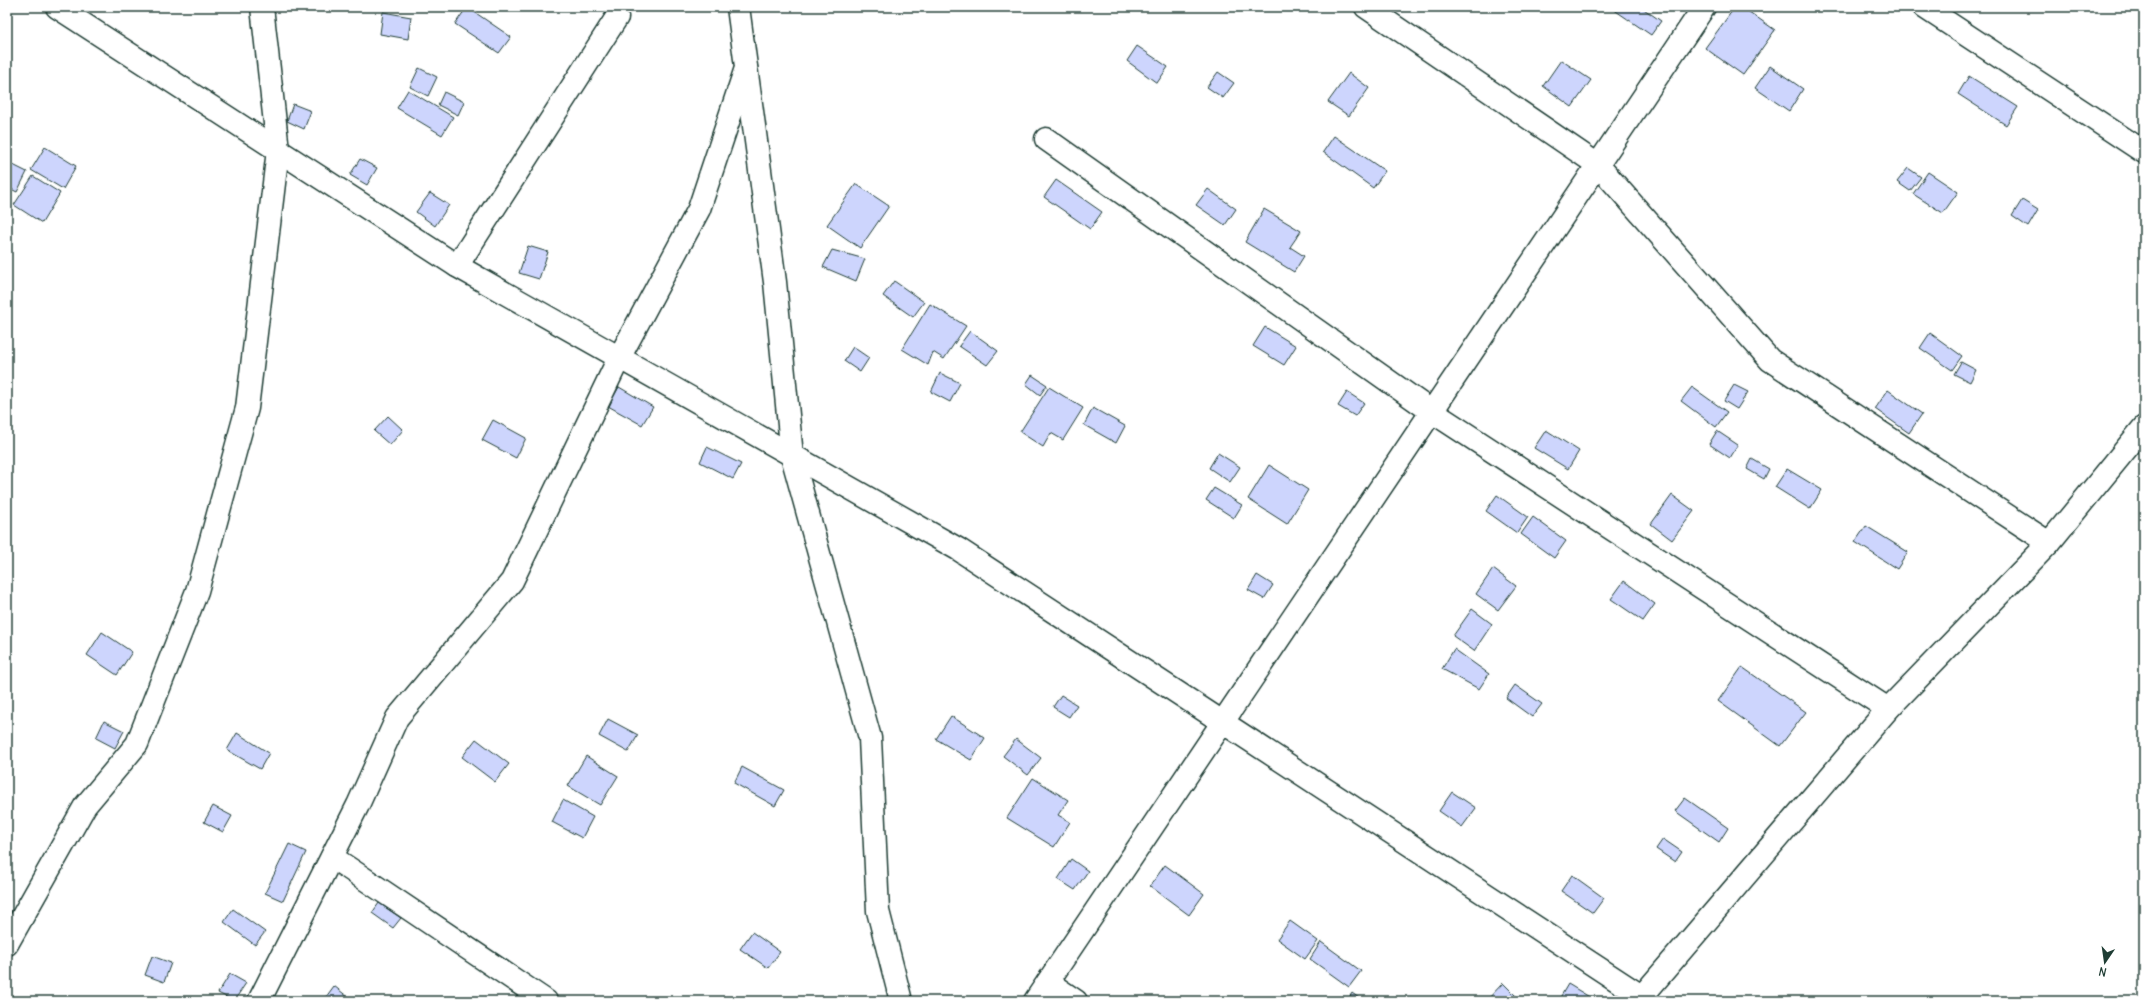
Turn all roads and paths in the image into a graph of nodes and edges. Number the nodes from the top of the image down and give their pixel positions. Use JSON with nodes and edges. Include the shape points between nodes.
{"nodes":[{"id":1,"x":57,"y":7,"type":"edge"},
{"id":2,"x":262,"y":7,"type":"edge"},
{"id":3,"x":738,"y":7,"type":"edge"},
{"id":4,"x":1366,"y":7,"type":"edge"},
{"id":5,"x":1704,"y":7,"type":"edge"},
{"id":6,"x":1924,"y":7,"type":"edge"},
{"id":7,"x":617,"y":18,"type":"dead end"},
{"id":8,"x":746,"y":68,"type":"junction"},
{"id":9,"x":1046,"y":139,"type":"dead end"},
{"id":10,"x":278,"y":150,"type":"junction"},
{"id":11,"x":2144,"y":152,"type":"edge"},
{"id":12,"x":1598,"y":164,"type":"junction"},
{"id":13,"x":457,"y":266,"type":"junction"},
{"id":14,"x":619,"y":358,"type":"junction"},
{"id":15,"x":1431,"y":411,"type":"junction"},
{"id":16,"x":2144,"y":427,"type":"edge"},
{"id":17,"x":792,"y":456,"type":"junction"},
{"id":18,"x":2049,"y":544,"type":"junction"},
{"id":19,"x":1888,"y":709,"type":"junction"},
{"id":20,"x":1222,"y":722,"type":"junction"},
{"id":21,"x":332,"y":857,"type":"junction"},
{"id":22,"x":7,"y":944,"type":"edge"},
{"id":23,"x":1048,"y":982,"type":"junction"},
{"id":24,"x":1640,"y":998,"type":"edge"},
{"id":25,"x":259,"y":1001,"type":"edge"},
{"id":26,"x":546,"y":1001,"type":"edge"},
{"id":27,"x":901,"y":1001,"type":"edge"},
{"id":28,"x":1035,"y":1001,"type":"edge"},
{"id":29,"x":1076,"y":1001,"type":"edge"}],
"edges":[{"from":1,"to":10,"type":"street"},
{"from":2,"to":10,"type":"street"},
{"from":3,"to":8,"type":"street"},
{"from":4,"to":12,"type":"street"},
{"from":5,"to":12,"type":"street"},
{"from":6,"to":11,"type":"street"},
{"from":7,"to":13,"type":"street"},
{"from":8,"to":14,"type":"street","via":[[699,209]]},
{"from":8,"to":17,"type":"street","via":[[775,282]]},
{"from":9,"to":15,"type":"street"},
{"from":10,"to":13,"type":"street"},
{"from":10,"to":22,"type":"street","via":[[247,408],[196,591],[137,744],[85,806]]},
{"from":12,"to":15,"type":"street"},
{"from":12,"to":18,"type":"street","via":[[1770,360]]},
{"from":13,"to":14,"type":"street"},
{"from":14,"to":17,"type":"street"},
{"from":14,"to":21,"type":"street","via":[[512,581],[397,718]]},
{"from":15,"to":19,"type":"street"},
{"from":15,"to":20,"type":"street"},
{"from":16,"to":18,"type":"street"},
{"from":17,"to":20,"type":"street","via":[[958,549]]},
{"from":17,"to":27,"type":"street","via":[[870,738],[878,911]]},
{"from":18,"to":19,"type":"street"},
{"from":19,"to":24,"type":"street"},
{"from":20,"to":23,"type":"street"},
{"from":20,"to":24,"type":"street"},
{"from":21,"to":25,"type":"street"},
{"from":21,"to":26,"type":"street"},
{"from":23,"to":28,"type":"street"},
{"from":23,"to":29,"type":"street"}]}
